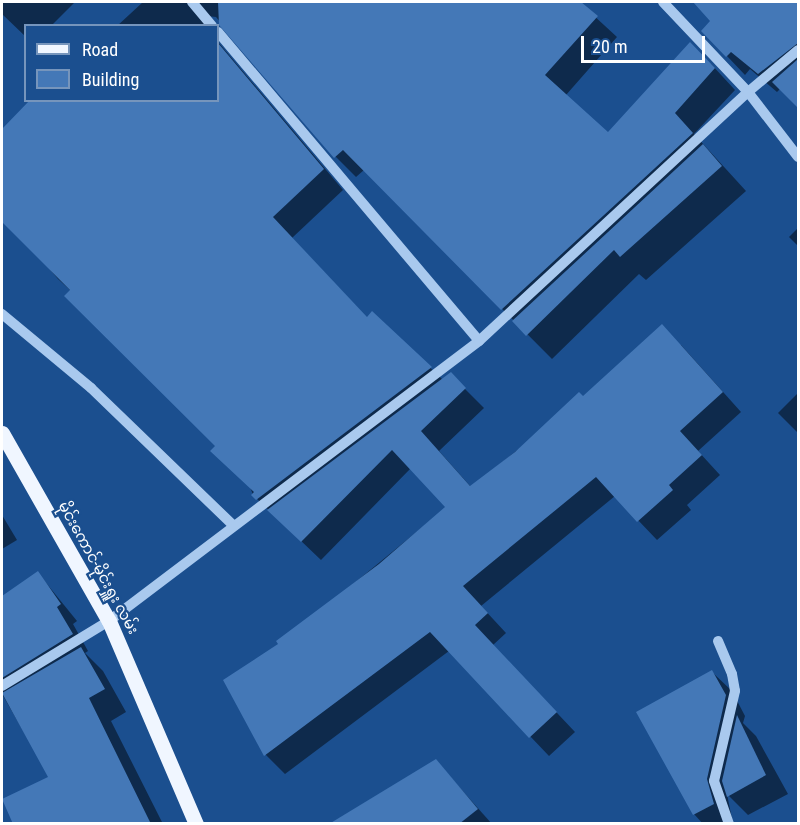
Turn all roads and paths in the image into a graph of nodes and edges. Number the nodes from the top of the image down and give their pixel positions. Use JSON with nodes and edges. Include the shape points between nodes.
{"nodes":[{"id":1,"x":192,"y":2,"type":"edge"},
{"id":2,"x":663,"y":2,"type":"edge"},
{"id":3,"x":210,"y":24,"type":"edge"},
{"id":4,"x":219,"y":33,"type":"edge"},
{"id":5,"x":798,"y":50,"type":"edge"},
{"id":6,"x":748,"y":92,"type":"junction"},
{"id":7,"x":798,"y":157,"type":"edge"},
{"id":8,"x":2,"y":314,"type":"edge"},
{"id":9,"x":479,"y":341,"type":"junction"},
{"id":10,"x":2,"y":433,"type":"edge"},
{"id":11,"x":232,"y":524,"type":"junction"},
{"id":12,"x":110,"y":621,"type":"junction"},
{"id":13,"x":718,"y":641,"type":"dead end"},
{"id":14,"x":2,"y":686,"type":"edge"},
{"id":15,"x":196,"y":824,"type":"edge"},
{"id":16,"x":729,"y":824,"type":"edge"}],
"edges":[{"from":1,"to":3,"type":"street"},
{"from":2,"to":6,"type":"street"},
{"from":4,"to":9,"type":"street"},
{"from":5,"to":6,"type":"street"},
{"from":6,"to":7,"type":"street"},
{"from":6,"to":9,"type":"street"},
{"from":8,"to":11,"type":"street","via":[[91,388]]},
{"from":9,"to":11,"type":"street"},
{"from":10,"to":12,"type":"main road","name":"မိုင်းကောင်-မိုင်းရှူး လမ်း"},
{"from":11,"to":12,"type":"street"},
{"from":12,"to":14,"type":"street"},
{"from":12,"to":15,"type":"main road","name":"မိုင်းကောင်-မိုင်းရှူး လမ်း"},
{"from":13,"to":16,"type":"street","via":[[735,691],[714,781]]}]}
